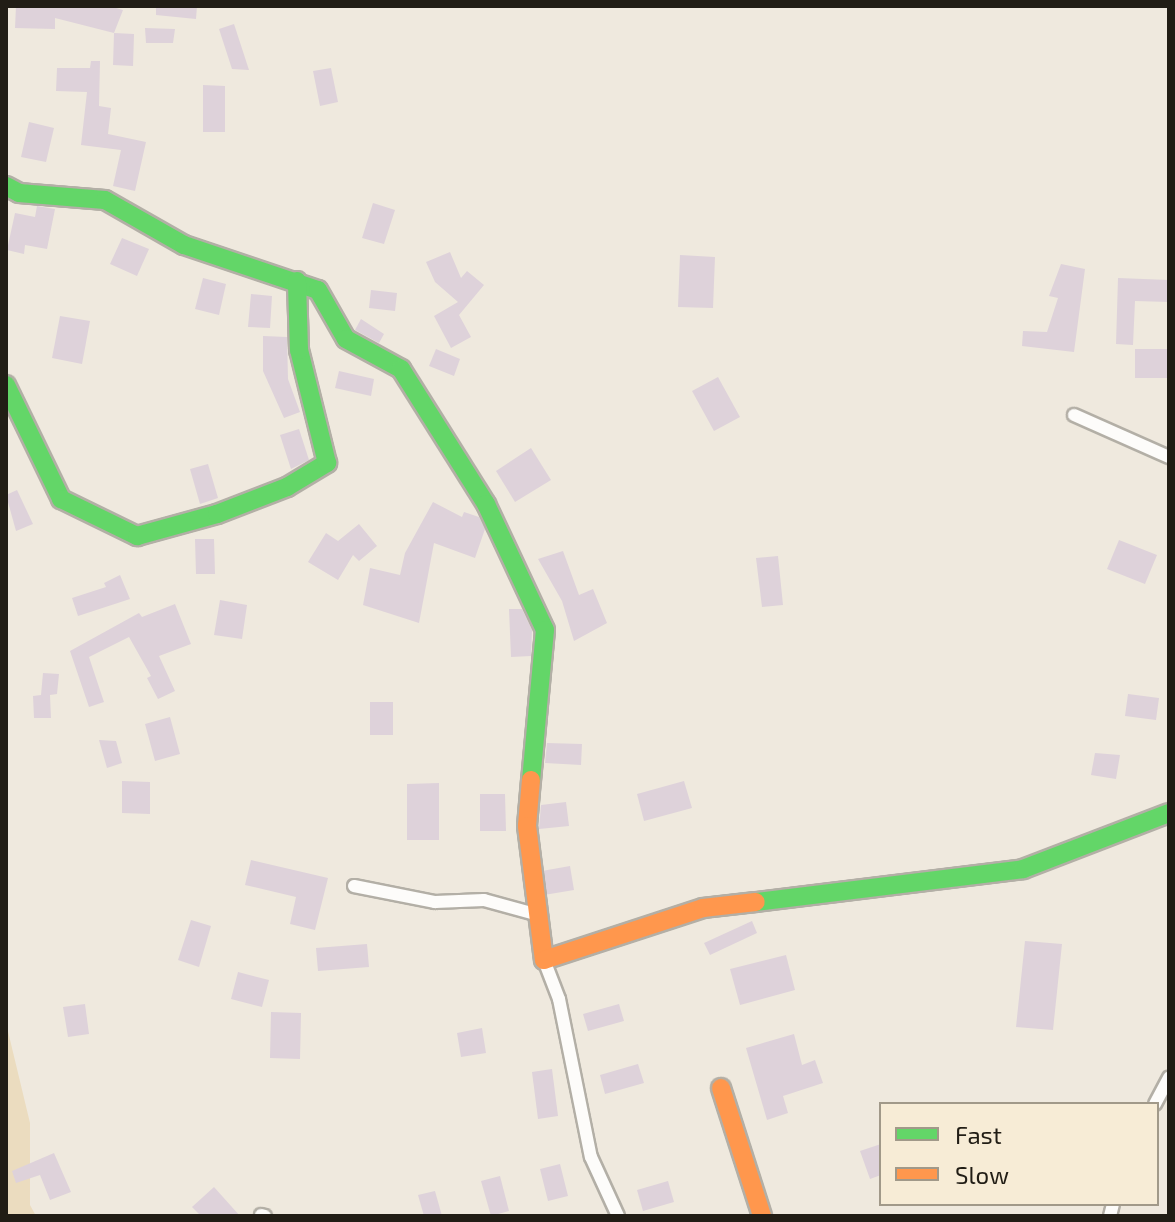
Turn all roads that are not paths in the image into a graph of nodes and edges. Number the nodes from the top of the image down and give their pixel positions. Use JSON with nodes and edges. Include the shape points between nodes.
{"nodes":[{"id":1,"x":6,"y":186,"type":"edge"},
{"id":2,"x":297,"y":281,"type":"junction"},
{"id":3,"x":6,"y":385,"type":"edge"},
{"id":4,"x":1074,"y":415,"type":"dead end"},
{"id":5,"x":1169,"y":457,"type":"edge"},
{"id":6,"x":1169,"y":813,"type":"edge"},
{"id":7,"x":354,"y":886,"type":"dead end"},
{"id":8,"x":535,"y":914,"type":"junction"},
{"id":9,"x":544,"y":960,"type":"junction"},
{"id":10,"x":1169,"y":1078,"type":"edge"},
{"id":11,"x":721,"y":1088,"type":"dead end"},
{"id":12,"x":1156,"y":1102,"type":"edge"},
{"id":13,"x":618,"y":1216,"type":"edge"},
{"id":14,"x":762,"y":1216,"type":"edge"}],
"edges":[{"from":1,"to":2,"type":"street","via":[[19,193],[105,200],[184,245]]},
{"from":2,"to":3,"type":"street","via":[[299,350],[327,463],[287,487],[217,514],[137,536],[61,499]]},
{"from":2,"to":8,"type":"street","via":[[318,290],[346,339],[401,369],[486,504],[545,630],[527,826]]},
{"from":4,"to":5,"type":"street"},
{"from":6,"to":9,"type":"street","via":[[1023,869],[703,908]]},
{"from":7,"to":8,"type":"street","via":[[435,902],[484,900]]},
{"from":8,"to":9,"type":"street"},
{"from":9,"to":13,"type":"street","via":[[559,999],[591,1157]]},
{"from":10,"to":12,"type":"street"},
{"from":11,"to":14,"type":"street"}]}
